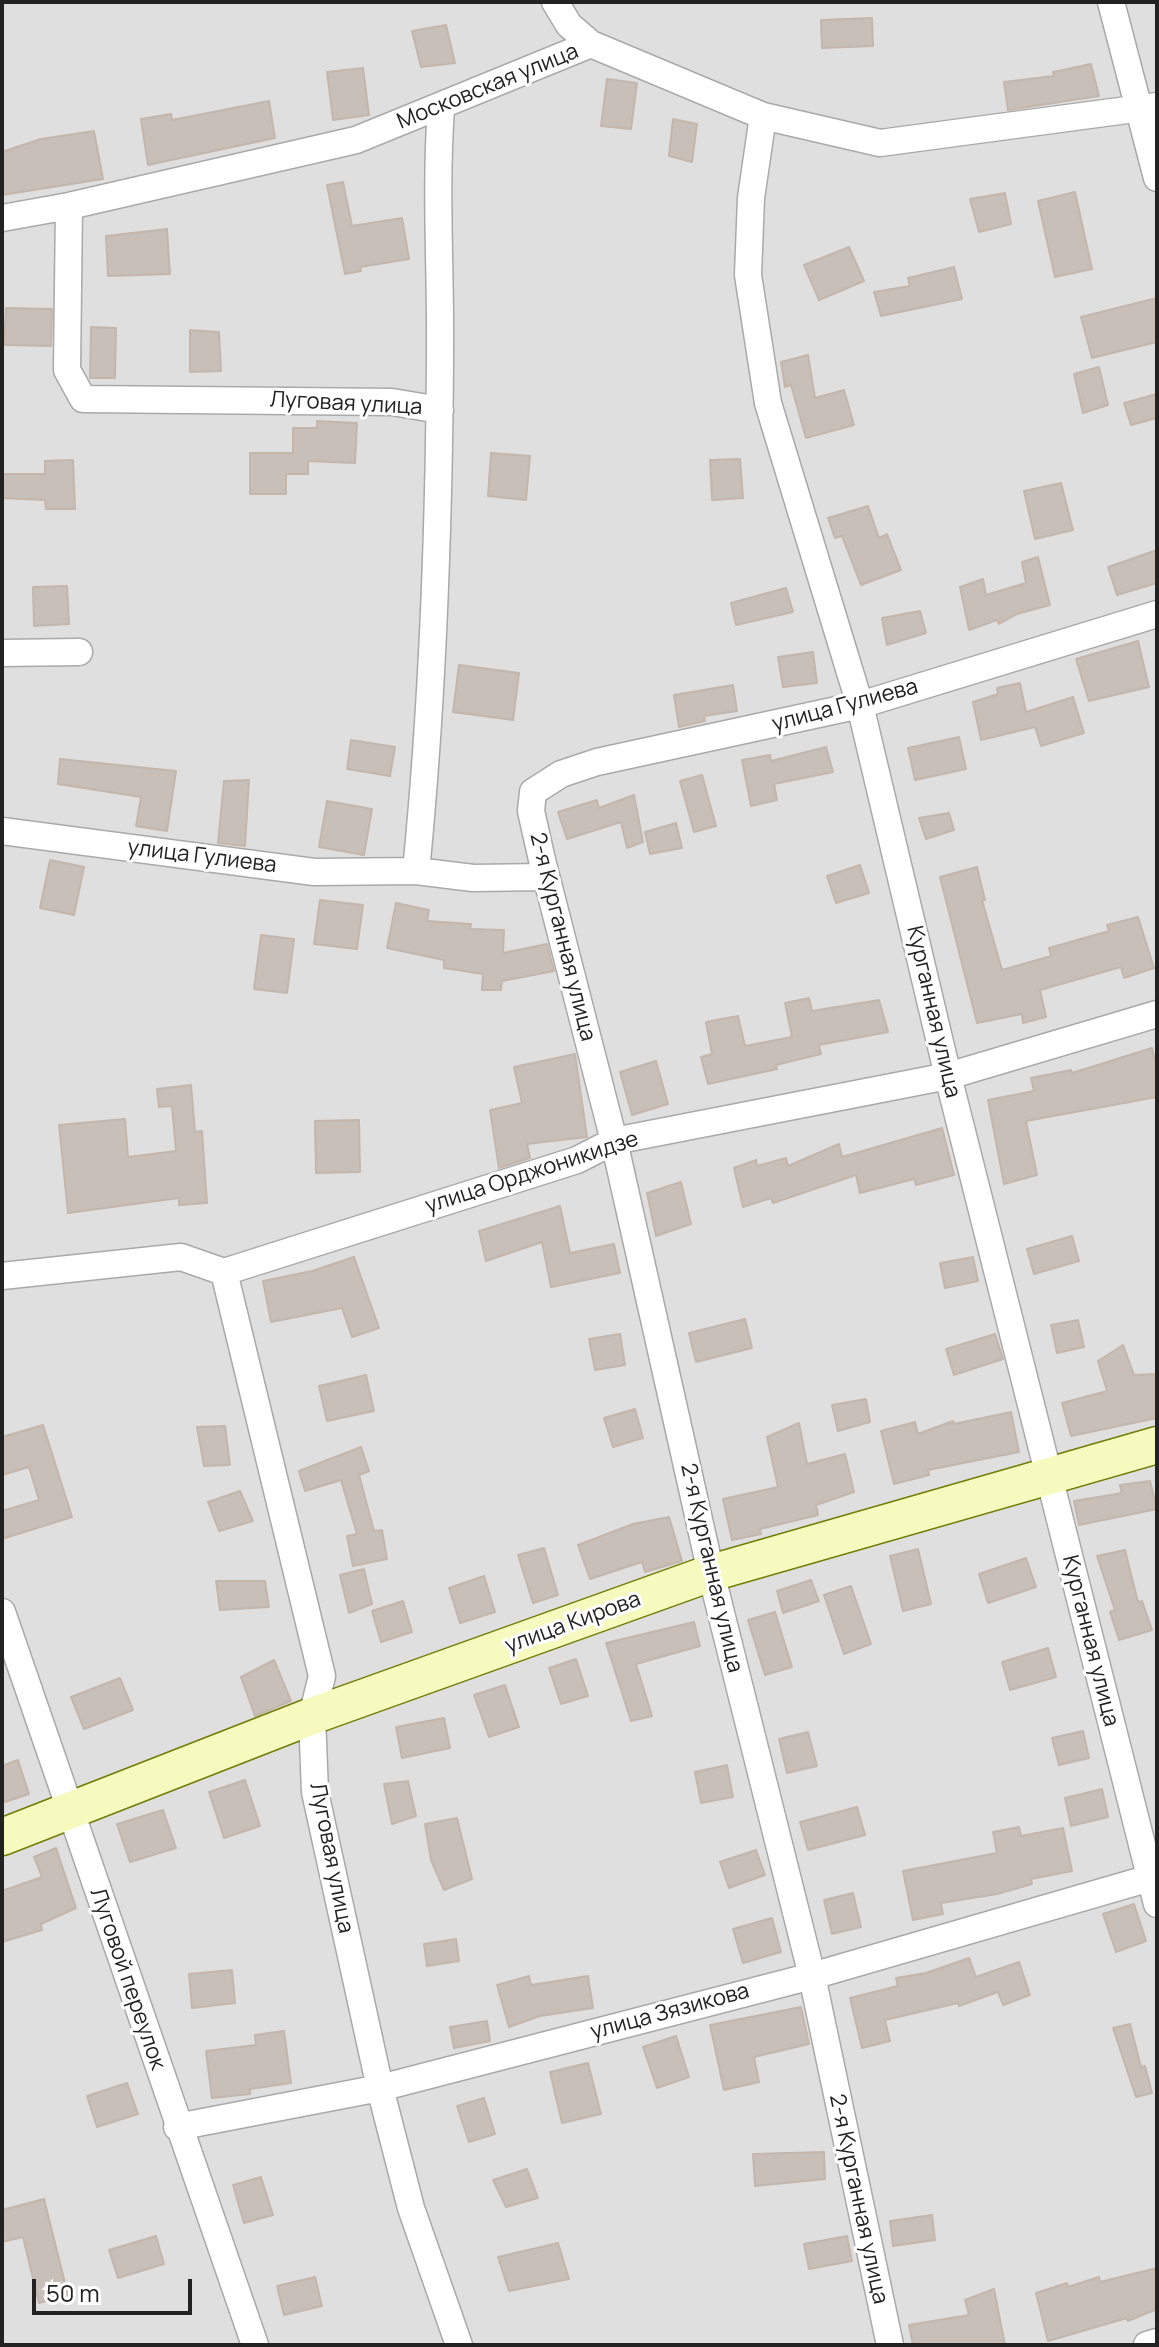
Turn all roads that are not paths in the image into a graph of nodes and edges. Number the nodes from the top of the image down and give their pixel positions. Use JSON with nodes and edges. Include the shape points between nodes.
{"nodes":[{"id":1,"x":555,"y":2,"type":"edge"},
{"id":2,"x":1111,"y":2,"type":"edge"},
{"id":3,"x":591,"y":44,"type":"junction"},
{"id":4,"x":441,"y":108,"type":"junction"},
{"id":5,"x":1148,"y":108,"type":"edge"},
{"id":6,"x":763,"y":116,"type":"junction"},
{"id":7,"x":1157,"y":178,"type":"edge"},
{"id":8,"x":69,"y":206,"type":"junction"},
{"id":9,"x":2,"y":218,"type":"edge"},
{"id":10,"x":440,"y":410,"type":"junction"},
{"id":11,"x":1157,"y":614,"type":"edge"},
{"id":12,"x":79,"y":652,"type":"dead end"},
{"id":13,"x":2,"y":653,"type":"edge"},
{"id":14,"x":860,"y":705,"type":"junction"},
{"id":15,"x":533,"y":792,"type":"joint"},
{"id":16,"x":2,"y":831,"type":"edge"},
{"id":17,"x":416,"y":871,"type":"junction"},
{"id":18,"x":546,"y":877,"type":"junction"},
{"id":19,"x":1157,"y":1014,"type":"edge"},
{"id":20,"x":948,"y":1076,"type":"junction"},
{"id":21,"x":614,"y":1141,"type":"junction"},
{"id":22,"x":224,"y":1272,"type":"junction"},
{"id":23,"x":2,"y":1276,"type":"edge"},
{"id":24,"x":1157,"y":1445,"type":"edge"},
{"id":25,"x":1048,"y":1476,"type":"junction"},
{"id":26,"x":711,"y":1573,"type":"junction"},
{"id":27,"x":2,"y":1612,"type":"edge"},
{"id":28,"x":312,"y":1716,"type":"junction"},
{"id":29,"x":68,"y":1809,"type":"junction"},
{"id":30,"x":2,"y":1837,"type":"edge"},
{"id":31,"x":1154,"y":1877,"type":"edge"},
{"id":32,"x":1157,"y":1904,"type":"edge"},
{"id":33,"x":812,"y":1976,"type":"junction"},
{"id":34,"x":380,"y":2088,"type":"junction"},
{"id":35,"x":177,"y":2127,"type":"junction"},
{"id":36,"x":1157,"y":2342,"type":"edge"},
{"id":37,"x":255,"y":2345,"type":"edge"},
{"id":38,"x":459,"y":2345,"type":"edge"},
{"id":39,"x":890,"y":2345,"type":"edge"},
{"id":40,"x":1147,"y":2345,"type":"edge"}],
"edges":[{"from":1,"to":3,"type":"street","via":[[569,25]]},
{"from":2,"to":5,"type":"street"},
{"from":3,"to":4,"type":"street","name":"Московская улица"},
{"from":3,"to":6,"type":"street","name":"Московская улица"},
{"from":4,"to":8,"type":"street","name":"Московская улица","via":[[356,140]]},
{"from":4,"to":10,"type":"street"},
{"from":5,"to":6,"type":"street","name":"Московская улица","via":[[880,143]]},
{"from":5,"to":7,"type":"street"},
{"from":6,"to":14,"type":"street","name":"Курганная улица","via":[[751,198],[748,275],[768,403]]},
{"from":8,"to":9,"type":"street","name":"Московская улица"},
{"from":8,"to":10,"type":"street","name":"Луговая улица","via":[[67,370],[83,399],[392,402]]},
{"from":10,"to":17,"type":"street","name":"Луговая улица","via":[[428,747]]},
{"from":11,"to":14,"type":"street","name":"улица Гулиева"},
{"from":12,"to":13,"type":"street"},
{"from":14,"to":15,"type":"street","name":"улица Гулиева","via":[[597,762],[561,774]]},
{"from":14,"to":20,"type":"street","name":"Курганная улица"},
{"from":15,"to":18,"type":"street","name":"2-я Курганная улица","via":[[531,811]]},
{"from":16,"to":17,"type":"street","name":"улица Гулиева","via":[[314,872]]},
{"from":17,"to":18,"type":"street","name":"улица Гулиева","via":[[473,878]]},
{"from":18,"to":21,"type":"street","name":"2-я Курганная улица"},
{"from":19,"to":20,"type":"street","name":"улица Орджоникидзе"},
{"from":20,"to":21,"type":"street","name":"улица Орджоникидзе"},
{"from":20,"to":25,"type":"street","name":"Курганная улица"},
{"from":21,"to":22,"type":"street","name":"улица Орджоникидзе","via":[[577,1160]]},
{"from":21,"to":26,"type":"street","name":"2-я Курганная улица"},
{"from":22,"to":23,"type":"street","via":[[181,1257]]},
{"from":22,"to":28,"type":"street","name":"Луговая улица","via":[[322,1676]]},
{"from":24,"to":25,"type":"street","name":"улица Кирова"},
{"from":25,"to":26,"type":"street","name":"улица Кирова"},
{"from":25,"to":31,"type":"street","name":"Курганная улица"},
{"from":26,"to":28,"type":"street","name":"улица Кирова"},
{"from":26,"to":33,"type":"street","name":"2-я Курганная улица"},
{"from":27,"to":29,"type":"street","name":"Луговой переулок"},
{"from":28,"to":29,"type":"street","name":"улица Кирова"},
{"from":28,"to":34,"type":"street","name":"Луговая улица","via":[[315,1792]]},
{"from":29,"to":30,"type":"street","name":"улица Кирова"},
{"from":29,"to":35,"type":"street","name":"Луговой переулок"},
{"from":31,"to":32,"type":"street","name":"Курганная улица"},
{"from":31,"to":33,"type":"street","name":"улица Зязикова"},
{"from":33,"to":34,"type":"street","name":"улица Зязикова"},
{"from":33,"to":39,"type":"street","name":"2-я Курганная улица"},
{"from":34,"to":35,"type":"street","name":"улица Зязикова"},
{"from":34,"to":38,"type":"street","name":"Луговая улица","via":[[411,2208]]},
{"from":35,"to":37,"type":"street","name":"Луговой переулок"},
{"from":36,"to":40,"type":"street"}]}
